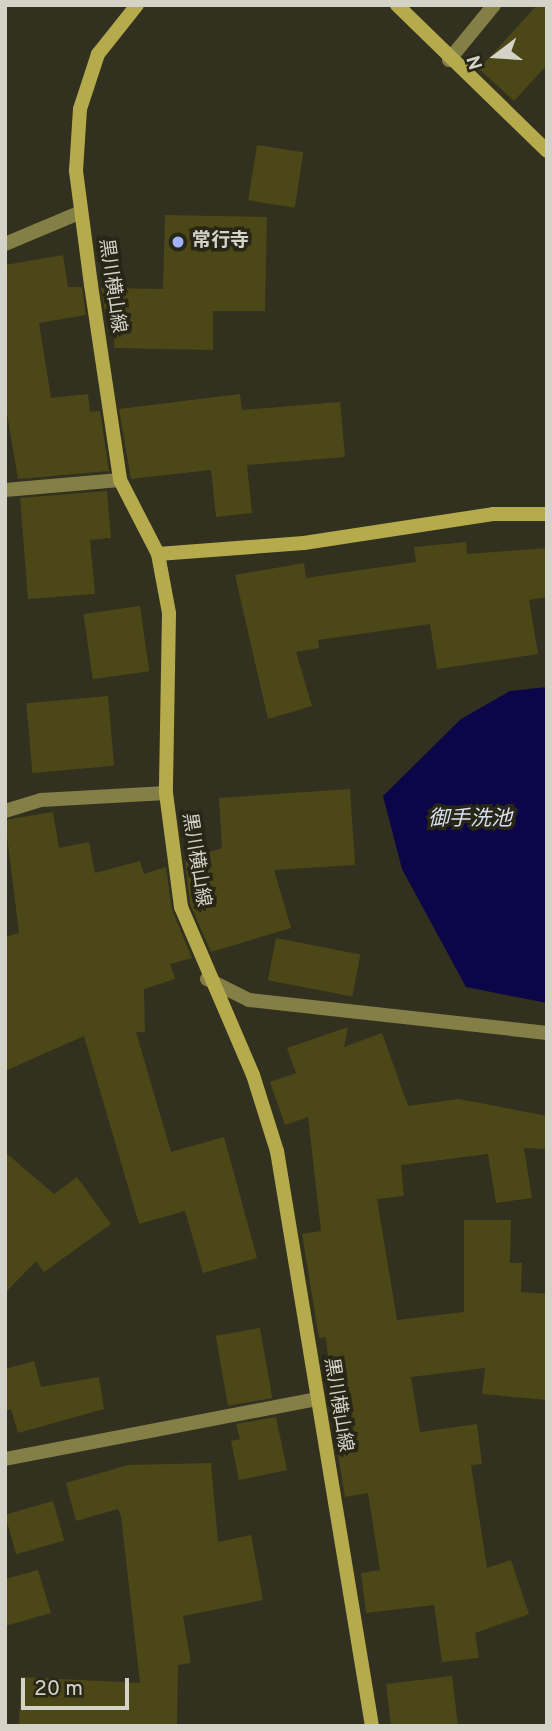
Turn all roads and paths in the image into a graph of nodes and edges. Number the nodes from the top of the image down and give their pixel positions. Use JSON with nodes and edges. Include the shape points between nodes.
{"nodes":[{"id":1,"x":137,"y":5,"type":"edge"},
{"id":2,"x":397,"y":5,"type":"edge"},
{"id":3,"x":494,"y":5,"type":"edge"},
{"id":4,"x":449,"y":60,"type":"junction"},
{"id":5,"x":547,"y":151,"type":"edge"},
{"id":6,"x":81,"y":212,"type":"junction"},
{"id":7,"x":5,"y":244,"type":"edge"},
{"id":8,"x":120,"y":480,"type":"junction"},
{"id":9,"x":5,"y":490,"type":"edge"},
{"id":10,"x":547,"y":514,"type":"edge"},
{"id":11,"x":158,"y":554,"type":"junction"},
{"id":12,"x":166,"y":793,"type":"junction"},
{"id":13,"x":5,"y":811,"type":"edge"},
{"id":14,"x":207,"y":978,"type":"junction"},
{"id":15,"x":547,"y":1033,"type":"edge"},
{"id":16,"x":316,"y":1399,"type":"junction"},
{"id":17,"x":5,"y":1459,"type":"edge"},
{"id":18,"x":372,"y":1726,"type":"edge"}],
"edges":[{"from":1,"to":6,"type":"main road","name":"黒川横山線","via":[[98,54],[80,109],[76,171]]},
{"from":2,"to":4,"type":"main road"},
{"from":3,"to":4,"type":"street"},
{"from":4,"to":5,"type":"main road"},
{"from":6,"to":7,"type":"street"},
{"from":6,"to":8,"type":"main road","name":"黒川横山線"},
{"from":8,"to":9,"type":"street"},
{"from":8,"to":11,"type":"main road","name":"黒川横山線"},
{"from":10,"to":11,"type":"main road","via":[[493,514],[304,544]]},
{"from":11,"to":12,"type":"main road","name":"黒川横山線","via":[[169,613]]},
{"from":12,"to":13,"type":"street","via":[[41,800]]},
{"from":12,"to":14,"type":"main road","name":"黒川横山線","via":[[181,907]]},
{"from":14,"to":15,"type":"street","via":[[249,1000]]},
{"from":14,"to":16,"type":"main road","name":"黒川横山線","via":[[253,1075],[277,1151]]},
{"from":16,"to":17,"type":"street"},
{"from":16,"to":18,"type":"main road","name":"黒川横山線"}]}
